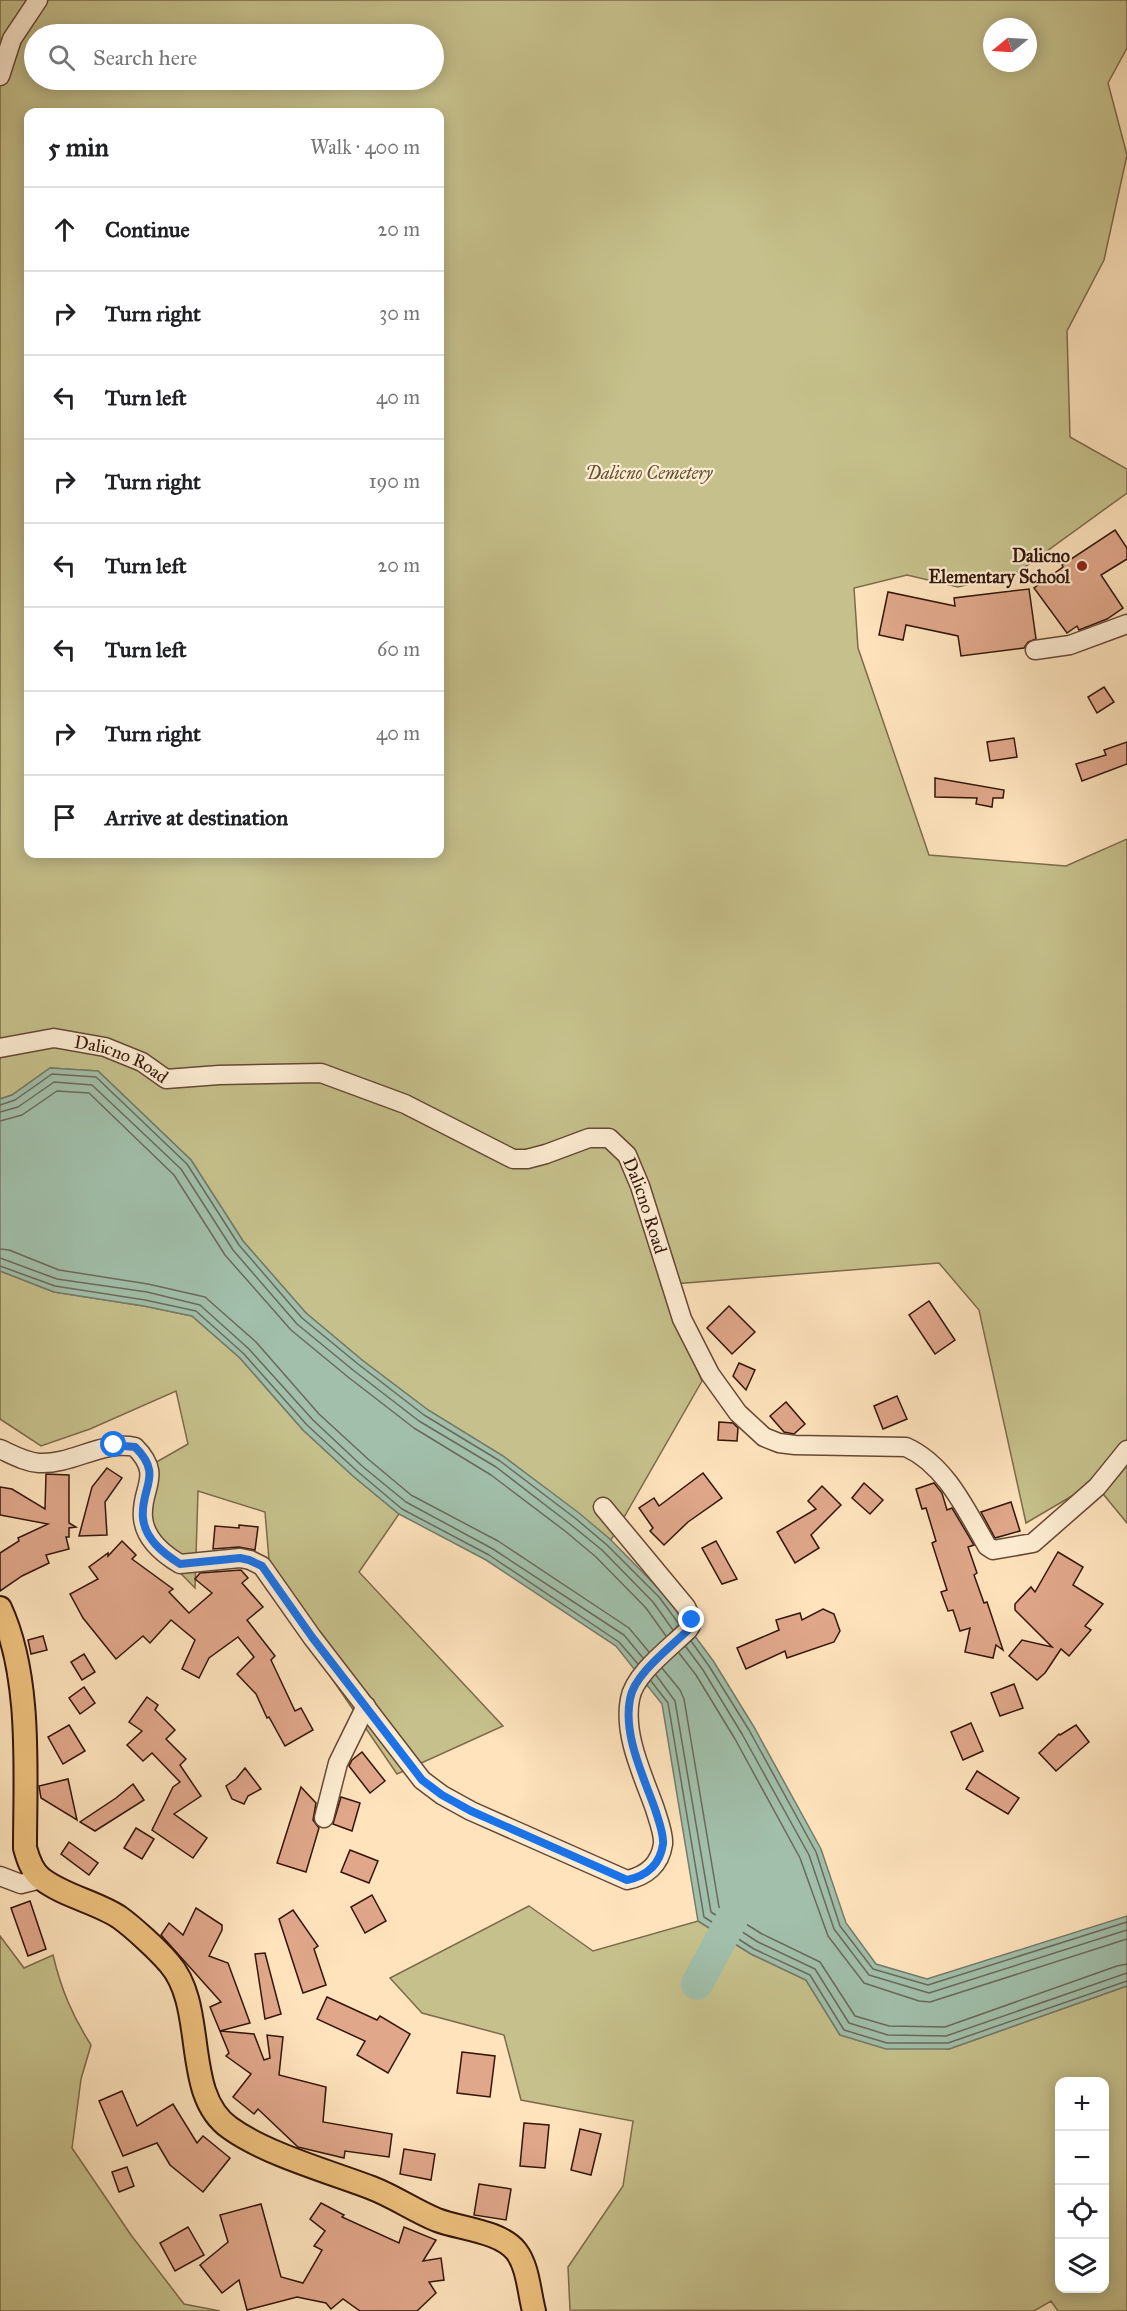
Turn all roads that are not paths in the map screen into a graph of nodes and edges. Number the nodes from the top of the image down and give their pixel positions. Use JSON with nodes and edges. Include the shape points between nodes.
{"nodes":[{"id":1,"x":38,"y":0,"type":"edge"},
{"id":2,"x":0,"y":76,"type":"edge"},
{"id":3,"x":1127,"y":624,"type":"edge"},
{"id":4,"x":1035,"y":650,"type":"dead end"},
{"id":5,"x":0,"y":1048,"type":"edge"},
{"id":6,"x":0,"y":1449,"type":"edge"},
{"id":7,"x":1127,"y":1450,"type":"edge"},
{"id":8,"x":603,"y":1507,"type":"dead end"},
{"id":9,"x":0,"y":1608,"type":"edge"},
{"id":10,"x":366,"y":1706,"type":"junction"},
{"id":11,"x":324,"y":1818,"type":"dead end"},
{"id":12,"x":0,"y":1876,"type":"edge"},
{"id":13,"x":41,"y":1879,"type":"junction"},
{"id":14,"x":534,"y":2311,"type":"edge"}],
"edges":[{"from":1,"to":2,"type":"street","via":[[12,39]]},
{"from":3,"to":4,"type":"street","via":[[1070,645]]},
{"from":5,"to":7,"type":"street","name":"Dalicno Road","via":[[54,1038],[105,1047],[142,1062],[166,1079],[321,1073],[405,1104],[513,1159],[546,1154],[589,1138],[609,1138],[627,1155],[640,1186],[682,1319],[710,1374],[738,1413],[764,1437],[779,1443],[906,1447],[920,1453],[936,1467],[993,1550],[1033,1543],[1097,1487]]},
{"from":6,"to":10,"type":"street","via":[[23,1460],[49,1463],[114,1445],[135,1447],[148,1463],[150,1478],[142,1517],[153,1544],[180,1564],[240,1558],[262,1566]]},
{"from":8,"to":10,"type":"street","via":[[686,1607],[692,1620],[688,1630],[642,1674],[630,1696],[628,1716],[634,1746],[663,1843],[650,1871],[627,1880],[442,1795],[422,1780]]},
{"from":9,"to":13,"type":"main road","via":[[15,1658],[25,1723],[25,1848],[29,1863]]},
{"from":10,"to":11,"type":"street","via":[[338,1763]]},
{"from":12,"to":13,"type":"street","via":[[21,1884]]},
{"from":13,"to":14,"type":"main road","via":[[119,1917],[182,1979],[206,2094],[215,2115],[230,2128],[276,2151],[394,2197],[436,2220],[499,2238],[523,2261]]}]}
